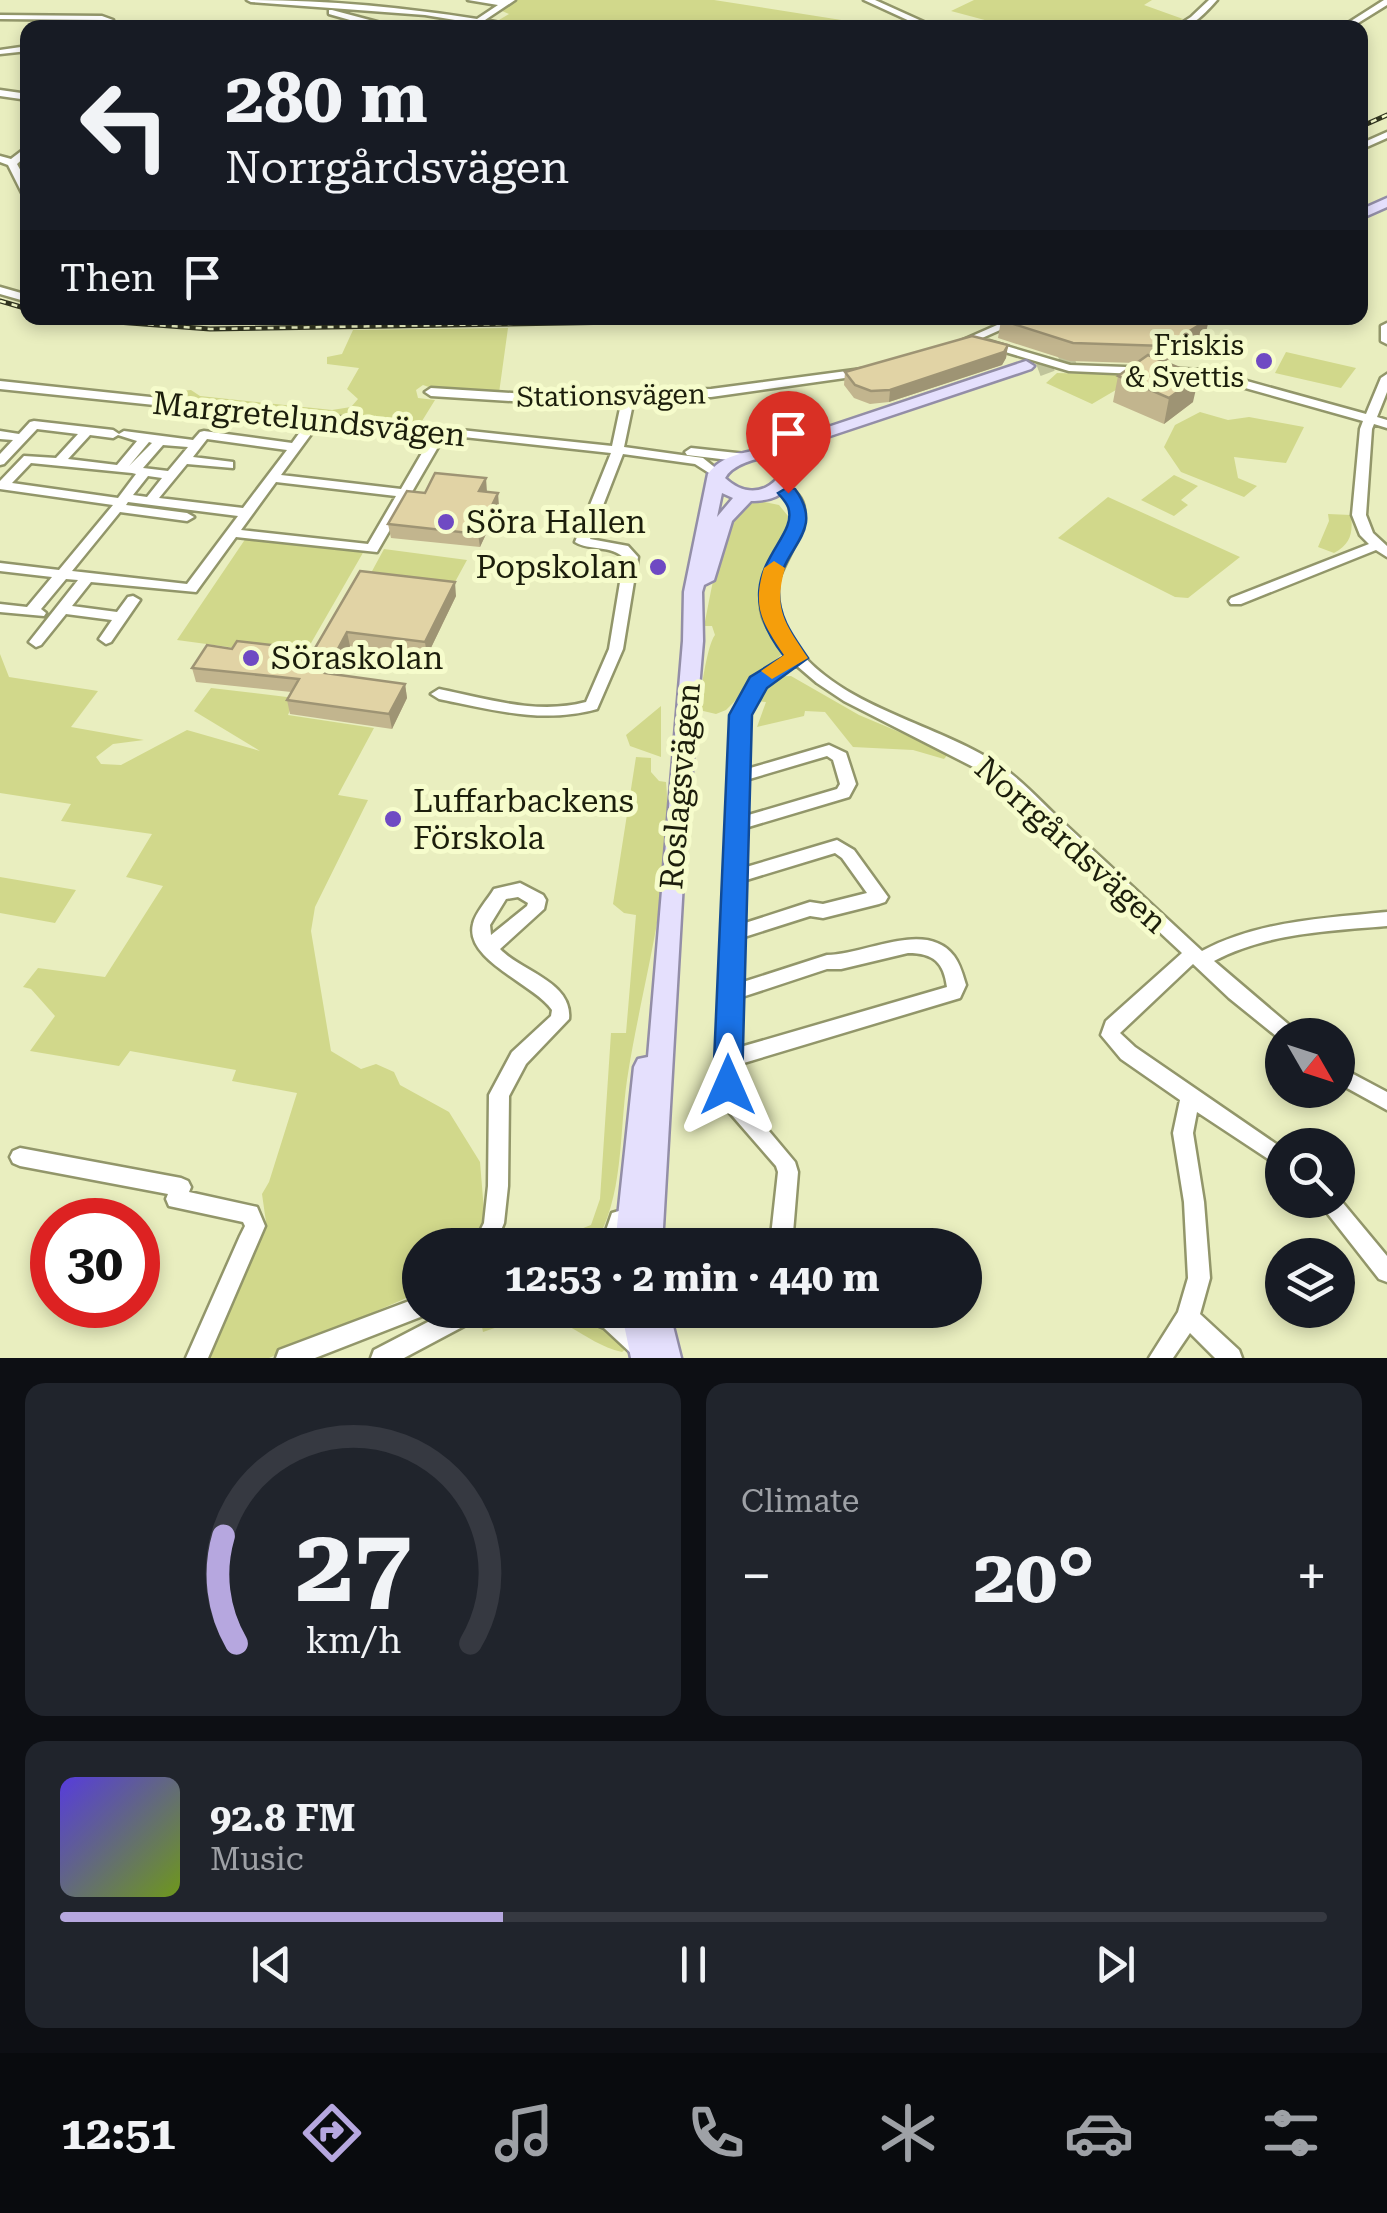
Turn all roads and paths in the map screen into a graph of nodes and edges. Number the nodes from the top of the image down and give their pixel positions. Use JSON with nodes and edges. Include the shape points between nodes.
{"nodes":[{"id":1,"x":250,"y":0,"type":"edge"},
{"id":2,"x":472,"y":0,"type":"edge"},
{"id":3,"x":868,"y":0,"type":"edge"},
{"id":4,"x":1213,"y":0,"type":"edge"},
{"id":5,"x":509,"y":2,"type":"edge"},
{"id":6,"x":1387,"y":2,"type":"edge"},
{"id":7,"x":332,"y":12,"type":"dead end"},
{"id":8,"x":0,"y":17,"type":"edge"},
{"id":9,"x":110,"y":20,"type":"edge"},
{"id":10,"x":360,"y":20,"type":"edge"},
{"id":11,"x":480,"y":20,"type":"joint"},
{"id":12,"x":914,"y":20,"type":"edge"},
{"id":13,"x":1194,"y":20,"type":"edge"},
{"id":14,"x":1357,"y":20,"type":"edge"},
{"id":15,"x":20,"y":156,"type":"edge"},
{"id":16,"x":0,"y":159,"type":"edge"},
{"id":17,"x":12,"y":163,"type":"junction"},
{"id":18,"x":20,"y":179,"type":"edge"},
{"id":19,"x":1005,"y":325,"type":"edge"},
{"id":20,"x":1387,"y":326,"type":"edge"},
{"id":21,"x":976,"y":338,"type":"junction"},
{"id":22,"x":1387,"y":340,"type":"edge"},
{"id":23,"x":943,"y":349,"type":"edge"},
{"id":24,"x":873,"y":370,"type":"edge"},
{"id":25,"x":1387,"y":378,"type":"edge"},
{"id":26,"x":0,"y":385,"type":"edge"},
{"id":27,"x":430,"y":392,"type":"dead end"},
{"id":28,"x":630,"y":395,"type":"junction"},
{"id":29,"x":1369,"y":418,"type":"junction"},
{"id":30,"x":315,"y":420,"type":"junction"},
{"id":31,"x":1387,"y":424,"type":"edge"},
{"id":32,"x":88,"y":432,"type":"junction"},
{"id":33,"x":440,"y":433,"type":"junction"},
{"id":34,"x":0,"y":435,"type":"edge"},
{"id":35,"x":22,"y":438,"type":"junction"},
{"id":36,"x":153,"y":440,"type":"junction"},
{"id":37,"x":197,"y":444,"type":"junction"},
{"id":38,"x":296,"y":447,"type":"junction"},
{"id":39,"x":618,"y":450,"type":"junction"},
{"id":40,"x":750,"y":457,"type":"junction"},
{"id":41,"x":184,"y":460,"type":"junction"},
{"id":42,"x":0,"y":461,"type":"edge"},
{"id":43,"x":52,"y":461,"type":"junction"},
{"id":44,"x":229,"y":465,"type":"dead end"},
{"id":45,"x":133,"y":470,"type":"junction"},
{"id":46,"x":172,"y":475,"type":"junction"},
{"id":47,"x":717,"y":477,"type":"junction"},
{"id":48,"x":274,"y":478,"type":"junction"},
{"id":49,"x":6,"y":484,"type":"edge"},
{"id":50,"x":769,"y":487,"type":"junction"},
{"id":51,"x":403,"y":493,"type":"junction"},
{"id":52,"x":150,"y":501,"type":"junction"},
{"id":53,"x":121,"y":503,"type":"junction"},
{"id":54,"x":248,"y":513,"type":"junction"},
{"id":55,"x":187,"y":517,"type":"dead end"},
{"id":56,"x":234,"y":532,"type":"junction"},
{"id":57,"x":1382,"y":549,"type":"edge"},
{"id":58,"x":0,"y":567,"type":"edge"},
{"id":59,"x":62,"y":575,"type":"junction"},
{"id":60,"x":87,"y":578,"type":"junction"},
{"id":61,"x":133,"y":600,"type":"dead end"},
{"id":62,"x":1236,"y":601,"type":"dead end"},
{"id":63,"x":0,"y":608,"type":"edge"},
{"id":64,"x":31,"y":612,"type":"junction"},
{"id":65,"x":58,"y":614,"type":"junction"},
{"id":66,"x":694,"y":615,"type":"junction"},
{"id":67,"x":36,"y":642,"type":"dead end"},
{"id":68,"x":797,"y":658,"type":"junction"},
{"id":69,"x":439,"y":694,"type":"dead end"},
{"id":70,"x":738,"y":776,"type":"junction"},
{"id":71,"x":736,"y":825,"type":"junction"},
{"id":72,"x":734,"y":877,"type":"junction"},
{"id":73,"x":1387,"y":920,"type":"edge"},
{"id":74,"x":732,"y":934,"type":"junction"},
{"id":75,"x":491,"y":946,"type":"dead end"},
{"id":76,"x":667,"y":957,"type":"junction"},
{"id":77,"x":1196,"y":957,"type":"junction"},
{"id":78,"x":730,"y":994,"type":"junction"},
{"id":79,"x":1268,"y":1018,"type":"edge"},
{"id":80,"x":727,"y":1060,"type":"junction"},
{"id":81,"x":1355,"y":1084,"type":"edge"},
{"id":82,"x":1190,"y":1096,"type":"junction"},
{"id":83,"x":1387,"y":1102,"type":"edge"},
{"id":84,"x":640,"y":1108,"type":"junction"},
{"id":85,"x":1265,"y":1147,"type":"edge"},
{"id":86,"x":20,"y":1157,"type":"dead end"},
{"id":87,"x":1342,"y":1218,"type":"edge"},
{"id":88,"x":492,"y":1228,"type":"edge"},
{"id":89,"x":615,"y":1228,"type":"edge"},
{"id":90,"x":630,"y":1228,"type":"edge"},
{"id":91,"x":649,"y":1228,"type":"edge"},
{"id":92,"x":782,"y":1228,"type":"edge"},
{"id":93,"x":1387,"y":1272,"type":"edge"},
{"id":94,"x":402,"y":1314,"type":"edge"},
{"id":95,"x":1188,"y":1317,"type":"junction"},
{"id":96,"x":439,"y":1328,"type":"edge"},
{"id":97,"x":620,"y":1328,"type":"edge"},
{"id":98,"x":642,"y":1328,"type":"edge"},
{"id":99,"x":653,"y":1328,"type":"edge"},
{"id":100,"x":652,"y":1356,"type":"edge"},
{"id":101,"x":197,"y":1358,"type":"edge"},
{"id":102,"x":287,"y":1358,"type":"edge"},
{"id":103,"x":382,"y":1358,"type":"edge"},
{"id":104,"x":1160,"y":1358,"type":"edge"},
{"id":105,"x":1232,"y":1358,"type":"edge"}],
"edges":[{"from":1,"to":11,"type":"street"},
{"from":2,"to":5,"type":"street"},
{"from":3,"to":12,"type":"street"},
{"from":4,"to":13,"type":"street"},
{"from":5,"to":11,"type":"street"},
{"from":6,"to":14,"type":"street"},
{"from":7,"to":10,"type":"street"},
{"from":8,"to":9,"type":"street"},
{"from":15,"to":17,"type":"street"},
{"from":16,"to":17,"type":"street"},
{"from":17,"to":18,"type":"street"},
{"from":19,"to":21,"type":"street"},
{"from":20,"to":22,"type":"street"},
{"from":21,"to":23,"type":"street"},
{"from":21,"to":29,"type":"street","via":[[1068,368],[1206,374]]},
{"from":24,"to":28,"type":"street","name":"Stationsvägen","via":[[771,388]]},
{"from":25,"to":29,"type":"street"},
{"from":26,"to":30,"type":"street","name":"Margretelundsvägen"},
{"from":27,"to":28,"type":"street","name":"Stationsvägen","via":[[490,398]]},
{"from":28,"to":39,"type":"street"},
{"from":29,"to":31,"type":"street"},
{"from":29,"to":57,"type":"street","via":[[1359,515]]},
{"from":30,"to":33,"type":"street","name":"Margretelundsvägen"},
{"from":30,"to":38,"type":"street"},
{"from":32,"to":35,"type":"street","via":[[34,425]]},
{"from":32,"to":36,"type":"street"},
{"from":32,"to":43,"type":"street"},
{"from":33,"to":39,"type":"street","name":"Margretelundsvägen"},
{"from":33,"to":51,"type":"street"},
{"from":34,"to":35,"type":"street"},
{"from":35,"to":42,"type":"street"},
{"from":36,"to":37,"type":"street"},
{"from":36,"to":45,"type":"street"},
{"from":37,"to":38,"type":"street","via":[[204,436]]},
{"from":37,"to":41,"type":"street"},
{"from":38,"to":48,"type":"street"},
{"from":39,"to":40,"type":"street","name":"Margretelundsvägen","via":[[637,446]]},
{"from":39,"to":47,"type":"street","name":"Margretelundsvägen","via":[[699,461]]},
{"from":39,"to":69,"type":"street","via":[[582,542],[623,549],[631,557],[616,649],[592,705],[544,711]]},
{"from":40,"to":47,"type":"main road","name":"Roslagsvägen","via":[[730,461]]},
{"from":40,"to":50,"type":"main road","via":[[772,462]]},
{"from":40,"to":50,"type":"main road","name":"Roslagsvägen","via":[[844,422],[1032,368],[852,426],[800,453]]},
{"from":41,"to":44,"type":"street"},
{"from":41,"to":46,"type":"street"},
{"from":43,"to":45,"type":"street"},
{"from":43,"to":49,"type":"street"},
{"from":45,"to":46,"type":"street"},
{"from":45,"to":53,"type":"street"},
{"from":46,"to":52,"type":"street"},
{"from":47,"to":50,"type":"main road","via":[[723,488]]},
{"from":47,"to":66,"type":"main road","name":"Roslagsvägen","via":[[696,570]]},
{"from":48,"to":51,"type":"street"},
{"from":48,"to":54,"type":"street"},
{"from":49,"to":53,"type":"street"},
{"from":50,"to":66,"type":"main road","name":"Roslagsvägen","via":[[731,507]]},
{"from":50,"to":68,"type":"street","name":"Norrgårdsvägen","via":[[790,510],[791,534],[768,591],[776,630]]},
{"from":51,"to":56,"type":"street","via":[[372,549]]},
{"from":52,"to":53,"type":"street"},
{"from":52,"to":54,"type":"street"},
{"from":53,"to":55,"type":"street"},
{"from":53,"to":59,"type":"street"},
{"from":54,"to":56,"type":"street"},
{"from":56,"to":60,"type":"street","via":[[190,589]]},
{"from":57,"to":62,"type":"street"},
{"from":58,"to":59,"type":"street"},
{"from":59,"to":60,"type":"street"},
{"from":59,"to":64,"type":"street"},
{"from":60,"to":65,"type":"street"},
{"from":61,"to":65,"type":"street","via":[[114,627]]},
{"from":63,"to":64,"type":"street"},
{"from":64,"to":65,"type":"street"},
{"from":65,"to":67,"type":"street"},
{"from":66,"to":76,"type":"main road","name":"Roslagsvägen"},
{"from":68,"to":70,"type":"street","via":[[752,690],[741,715]]},
{"from":68,"to":77,"type":"street","name":"Norrgårdsvägen","via":[[822,680],[998,773]]},
{"from":70,"to":71,"type":"street"},
{"from":70,"to":71,"type":"street","via":[[829,750],[840,757],[848,784],[843,793]]},
{"from":71,"to":72,"type":"street"},
{"from":72,"to":74,"type":"street"},
{"from":72,"to":74,"type":"street","via":[[837,846],[879,898],[810,909]]},
{"from":73,"to":77,"type":"street","via":[[1272,934]]},
{"from":74,"to":78,"type":"street"},
{"from":75,"to":88,"type":"street","via":[[560,1009],[560,1018],[518,1058],[499,1096]]},
{"from":76,"to":84,"type":"main road","name":"Roslagsvägen"},
{"from":76,"to":91,"type":"main road","name":"Roslagsvägen"},
{"from":77,"to":79,"type":"street","name":"Norrgårdsvägen"},
{"from":77,"to":82,"type":"street","via":[[1110,1035]]},
{"from":78,"to":80,"type":"street"},
{"from":78,"to":80,"type":"street","via":[[827,962],[918,944],[948,961],[957,985],[952,994],[863,1021],[842,1020]]},
{"from":80,"to":92,"type":"street","via":[[736,1106],[785,1162]]},
{"from":81,"to":83,"type":"street"},
{"from":82,"to":85,"type":"street"},
{"from":82,"to":95,"type":"street","via":[[1182,1133],[1199,1262]]},
{"from":84,"to":89,"type":"street"},
{"from":84,"to":90,"type":"main road","name":"Roslagsvägen"},
{"from":86,"to":101,"type":"street","via":[[182,1187],[176,1199],[250,1214],[255,1226]]},
{"from":87,"to":93,"type":"street"},
{"from":94,"to":102,"type":"street"},
{"from":95,"to":104,"type":"street"},
{"from":95,"to":105,"type":"street"},
{"from":96,"to":103,"type":"street"},
{"from":97,"to":100,"type":"street"},
{"from":98,"to":100,"type":"main road"},
{"from":99,"to":100,"type":"main road"}]}
